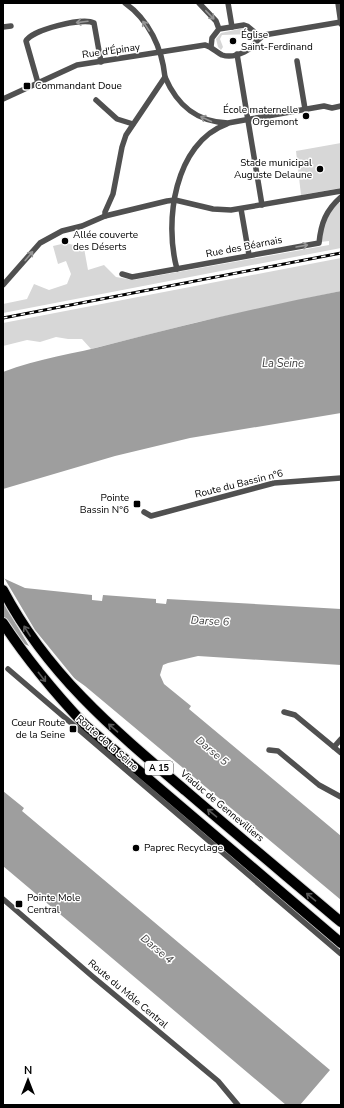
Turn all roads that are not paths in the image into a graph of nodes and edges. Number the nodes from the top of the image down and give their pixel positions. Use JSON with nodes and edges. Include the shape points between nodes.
{"nodes":[{"id":1,"x":125,"y":3,"type":"edge"},
{"id":2,"x":198,"y":3,"type":"edge"},
{"id":3,"x":228,"y":3,"type":"edge"},
{"id":4,"x":338,"y":3,"type":"edge"},
{"id":5,"x":341,"y":22,"type":"edge"},
{"id":6,"x":11,"y":26,"type":"dead end"},
{"id":7,"x":3,"y":27,"type":"edge"},
{"id":8,"x":232,"y":27,"type":"junction"},
{"id":9,"x":219,"y":29,"type":"junction"},
{"id":10,"x":255,"y":32,"type":"junction"},
{"id":11,"x":264,"y":35,"type":"junction"},
{"id":12,"x":212,"y":38,"type":"junction"},
{"id":13,"x":257,"y":41,"type":"junction"},
{"id":14,"x":205,"y":45,"type":"junction"},
{"id":15,"x":211,"y":47,"type":"junction"},
{"id":16,"x":162,"y":53,"type":"junction"},
{"id":17,"x":237,"y":54,"type":"junction"},
{"id":18,"x":297,"y":61,"type":"dead end"},
{"id":19,"x":100,"y":62,"type":"junction"},
{"id":20,"x":165,"y":77,"type":"junction"},
{"id":21,"x":38,"y":83,"type":"junction"},
{"id":22,"x":3,"y":99,"type":"edge"},
{"id":23,"x":96,"y":100,"type":"dead end"},
{"id":24,"x":341,"y":106,"type":"edge"},
{"id":25,"x":305,"y":109,"type":"junction"},
{"id":26,"x":248,"y":119,"type":"junction"},
{"id":27,"x":239,"y":121,"type":"junction"},
{"id":28,"x":133,"y":124,"type":"junction"},
{"id":29,"x":341,"y":191,"type":"edge"},
{"id":30,"x":341,"y":197,"type":"edge"},
{"id":31,"x":175,"y":200,"type":"junction"},
{"id":32,"x":262,"y":205,"type":"junction"},
{"id":33,"x":241,"y":209,"type":"junction"},
{"id":34,"x":105,"y":216,"type":"junction"},
{"id":35,"x":249,"y":255,"type":"junction"},
{"id":36,"x":177,"y":269,"type":"junction"},
{"id":37,"x":122,"y":274,"type":"dead end"},
{"id":38,"x":3,"y":285,"type":"edge"},
{"id":39,"x":341,"y":478,"type":"edge"},
{"id":40,"x":144,"y":512,"type":"dead end"},
{"id":41,"x":3,"y":590,"type":"edge"},
{"id":42,"x":3,"y":623,"type":"edge"},
{"id":43,"x":8,"y":670,"type":"dead end"},
{"id":44,"x":284,"y":712,"type":"dead end"},
{"id":45,"x":341,"y":739,"type":"edge"},
{"id":46,"x":334,"y":747,"type":"junction"},
{"id":47,"x":270,"y":750,"type":"dead end"},
{"id":48,"x":341,"y":753,"type":"edge"},
{"id":49,"x":341,"y":797,"type":"edge"},
{"id":50,"x":3,"y":899,"type":"edge"},
{"id":51,"x":341,"y":922,"type":"edge"},
{"id":52,"x":341,"y":943,"type":"edge"},
{"id":53,"x":341,"y":954,"type":"edge"},
{"id":54,"x":238,"y":1105,"type":"edge"}],
"edges":[{"from":16,"to":1,"type":"street","one_way":true,"via":[[145,22]]},
{"from":2,"to":9,"type":"street","one_way":true,"via":[[216,21]]},
{"from":3,"to":8,"type":"street"},
{"from":4,"to":5,"type":"street"},
{"from":5,"to":11,"type":"street"},
{"from":6,"to":7,"type":"street"},
{"from":8,"to":9,"type":"street"},
{"from":8,"to":10,"type":"street","via":[[244,25]]},
{"from":9,"to":12,"type":"street"},
{"from":10,"to":11,"type":"street"},
{"from":10,"to":13,"type":"street"},
{"from":11,"to":13,"type":"street"},
{"from":12,"to":14,"type":"street"},
{"from":12,"to":15,"type":"street"},
{"from":13,"to":17,"type":"street","via":[[249,51]]},
{"from":14,"to":15,"type":"street","name":"Rue d'Épinay"},
{"from":14,"to":16,"type":"street","name":"Rue d'Épinay"},
{"from":15,"to":17,"type":"street","via":[[224,55]]},
{"from":16,"to":19,"type":"street","name":"Rue d'Épinay"},
{"from":16,"to":20,"type":"street"},
{"from":17,"to":26,"type":"street"},
{"from":18,"to":25,"type":"street"},
{"from":19,"to":21,"type":"street","name":"Rue d'Épinay","via":[[78,65]]},
{"from":19,"to":21,"type":"street","one_way":true,"via":[[94,23],[87,21],[51,28],[31,35],[26,42]]},
{"from":27,"to":20,"type":"street","one_way":true,"via":[[212,122],[196,115],[179,101]]},
{"from":20,"to":28,"type":"street"},
{"from":21,"to":22,"type":"street","name":"Rue d'Épinay"},
{"from":23,"to":28,"type":"street","via":[[117,119]]},
{"from":24,"to":25,"type":"street"},
{"from":25,"to":26,"type":"street"},
{"from":26,"to":27,"type":"street"},
{"from":26,"to":32,"type":"street"},
{"from":27,"to":31,"type":"street","via":[[218,128],[198,144],[182,170]]},
{"from":28,"to":34,"type":"street","via":[[122,147],[113,194]]},
{"from":29,"to":32,"type":"street"},
{"from":35,"to":30,"type":"street","name":"Rue des Béarnais","one_way":true,"via":[[319,243],[326,213]]},
{"from":31,"to":33,"type":"street","via":[[212,209]]},
{"from":31,"to":34,"type":"street"},
{"from":31,"to":36,"type":"street","via":[[172,237]]},
{"from":32,"to":33,"type":"street"},
{"from":33,"to":35,"type":"street"},
{"from":38,"to":34,"type":"street","one_way":true,"via":[[40,243],[62,231]]},
{"from":35,"to":36,"type":"street","name":"Rue des Béarnais"},
{"from":36,"to":37,"type":"street","name":"Rue des Béarnais","via":[[132,277]]},
{"from":39,"to":40,"type":"street","name":"Route du Bassin n°6","via":[[274,483],[151,516]]},
{"from":51,"to":41,"type":"highway","name":"Viaduc de Gennevilliers","number":"A 15","one_way":true,"via":[[104,720],[65,681],[34,643]]},
{"from":42,"to":52,"type":"highway","number":"A 15","one_way":true,"via":[[48,686],[86,725]]},
{"from":43,"to":53,"type":"street","name":"Route de la Seine"},
{"from":44,"to":46,"type":"street","via":[[295,715]]},
{"from":45,"to":46,"type":"street"},
{"from":46,"to":48,"type":"street"},
{"from":47,"to":49,"type":"street","via":[[278,751],[319,785]]},
{"from":50,"to":54,"type":"street","name":"Route du Môle Central","via":[[218,1081]]}]}
